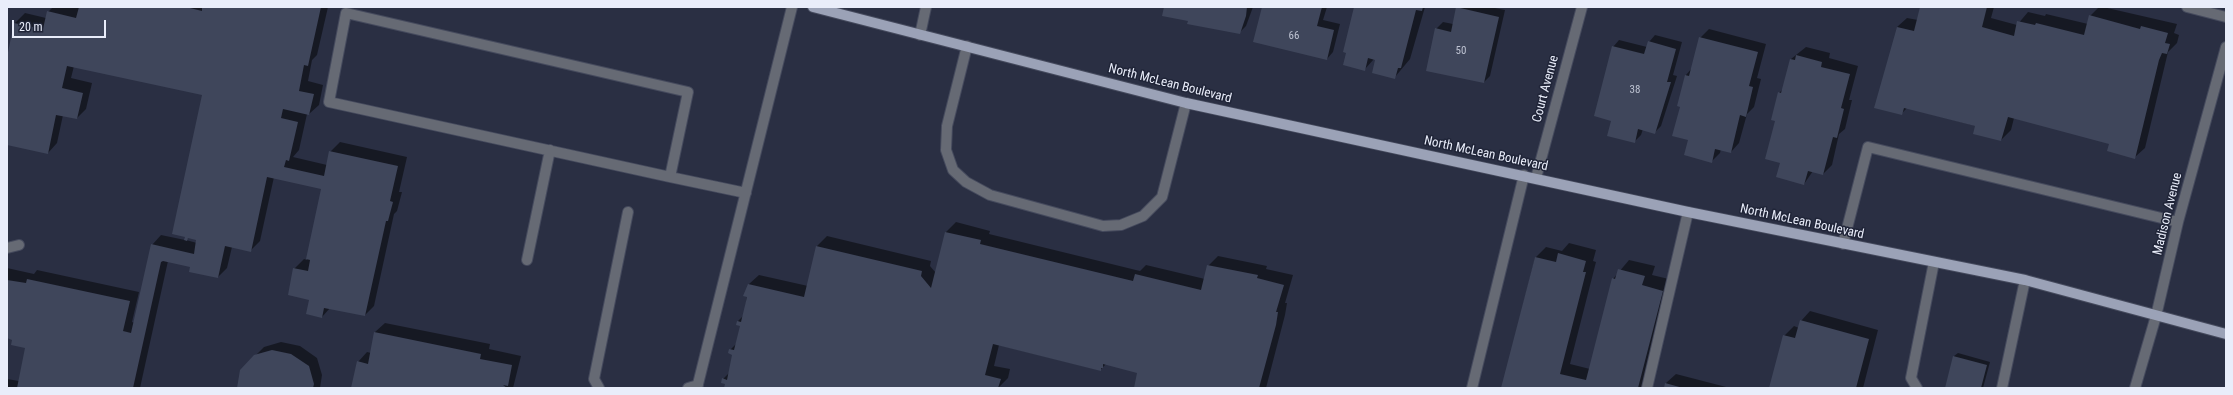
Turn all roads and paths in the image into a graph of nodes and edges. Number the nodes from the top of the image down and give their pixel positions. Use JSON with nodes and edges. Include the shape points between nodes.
{"nodes":[{"id":1,"x":792,"y":7,"type":"edge"},
{"id":2,"x":813,"y":7,"type":"edge"},
{"id":3,"x":926,"y":7,"type":"edge"},
{"id":4,"x":1582,"y":7,"type":"edge"},
{"id":5,"x":2187,"y":7,"type":"edge"},
{"id":6,"x":346,"y":10,"type":"edge"},
{"id":7,"x":2226,"y":17,"type":"edge"},
{"id":8,"x":920,"y":34,"type":"junction"},
{"id":9,"x":967,"y":46,"type":"junction"},
{"id":10,"x":2226,"y":46,"type":"edge"},
{"id":11,"x":1186,"y":103,"type":"junction"},
{"id":12,"x":550,"y":150,"type":"junction"},
{"id":13,"x":1524,"y":175,"type":"junction"},
{"id":14,"x":670,"y":177,"type":"junction"},
{"id":15,"x":1536,"y":178,"type":"junction"},
{"id":16,"x":746,"y":193,"type":"junction"},
{"id":17,"x":628,"y":212,"type":"dead end"},
{"id":18,"x":1688,"y":212,"type":"junction"},
{"id":19,"x":2178,"y":222,"type":"junction"},
{"id":20,"x":1843,"y":244,"type":"junction"},
{"id":21,"x":19,"y":245,"type":"dead end"},
{"id":22,"x":7,"y":248,"type":"edge"},
{"id":23,"x":527,"y":260,"type":"dead end"},
{"id":24,"x":1934,"y":262,"type":"junction"},
{"id":25,"x":2025,"y":280,"type":"junction"},
{"id":26,"x":2156,"y":316,"type":"junction"},
{"id":27,"x":2226,"y":334,"type":"edge"},
{"id":28,"x":694,"y":387,"type":"edge"},
{"id":29,"x":599,"y":388,"type":"edge"},
{"id":30,"x":1472,"y":388,"type":"edge"},
{"id":31,"x":1647,"y":388,"type":"edge"},
{"id":32,"x":1917,"y":388,"type":"edge"},
{"id":33,"x":2002,"y":388,"type":"edge"},
{"id":34,"x":2135,"y":388,"type":"edge"}],
"edges":[{"from":1,"to":16,"type":"street"},
{"from":2,"to":8,"type":"main road","name":"North McLean Boulevard"},
{"from":3,"to":8,"type":"street"},
{"from":4,"to":15,"type":"street","name":"Court Avenue"},
{"from":5,"to":7,"type":"street"},
{"from":6,"to":12,"type":"street","via":[[329,102]]},
{"from":6,"to":14,"type":"street","via":[[688,92]]},
{"from":8,"to":9,"type":"main road","name":"North McLean Boulevard"},
{"from":9,"to":11,"type":"main road","name":"North McLean Boulevard"},
{"from":9,"to":11,"type":"street","via":[[947,126],[946,150],[953,170],[966,182],[990,195],[1103,226],[1121,224],[1143,216],[1162,197]]},
{"from":10,"to":19,"type":"street","name":"Madison Avenue"},
{"from":11,"to":13,"type":"main road","name":"North McLean Boulevard"},
{"from":12,"to":14,"type":"street"},
{"from":12,"to":23,"type":"street"},
{"from":13,"to":15,"type":"main road","name":"North McLean Boulevard"},
{"from":13,"to":30,"type":"street"},
{"from":14,"to":16,"type":"street"},
{"from":15,"to":18,"type":"main road","name":"North McLean Boulevard"},
{"from":16,"to":28,"type":"street"},
{"from":17,"to":29,"type":"street","via":[[594,379]]},
{"from":18,"to":20,"type":"main road","name":"North McLean Boulevard"},
{"from":18,"to":31,"type":"street"},
{"from":19,"to":20,"type":"street","via":[[1868,147]]},
{"from":19,"to":26,"type":"street","name":"Madison Avenue"},
{"from":20,"to":24,"type":"main road","name":"North McLean Boulevard"},
{"from":21,"to":22,"type":"street"},
{"from":24,"to":25,"type":"main road","name":"North McLean Boulevard"},
{"from":24,"to":32,"type":"street","via":[[1911,378]]},
{"from":25,"to":26,"type":"main road","name":"North McLean Boulevard"},
{"from":25,"to":33,"type":"street"},
{"from":26,"to":27,"type":"main road","name":"North McLean Boulevard"},
{"from":26,"to":34,"type":"street","name":"Madison Avenue"}]}
